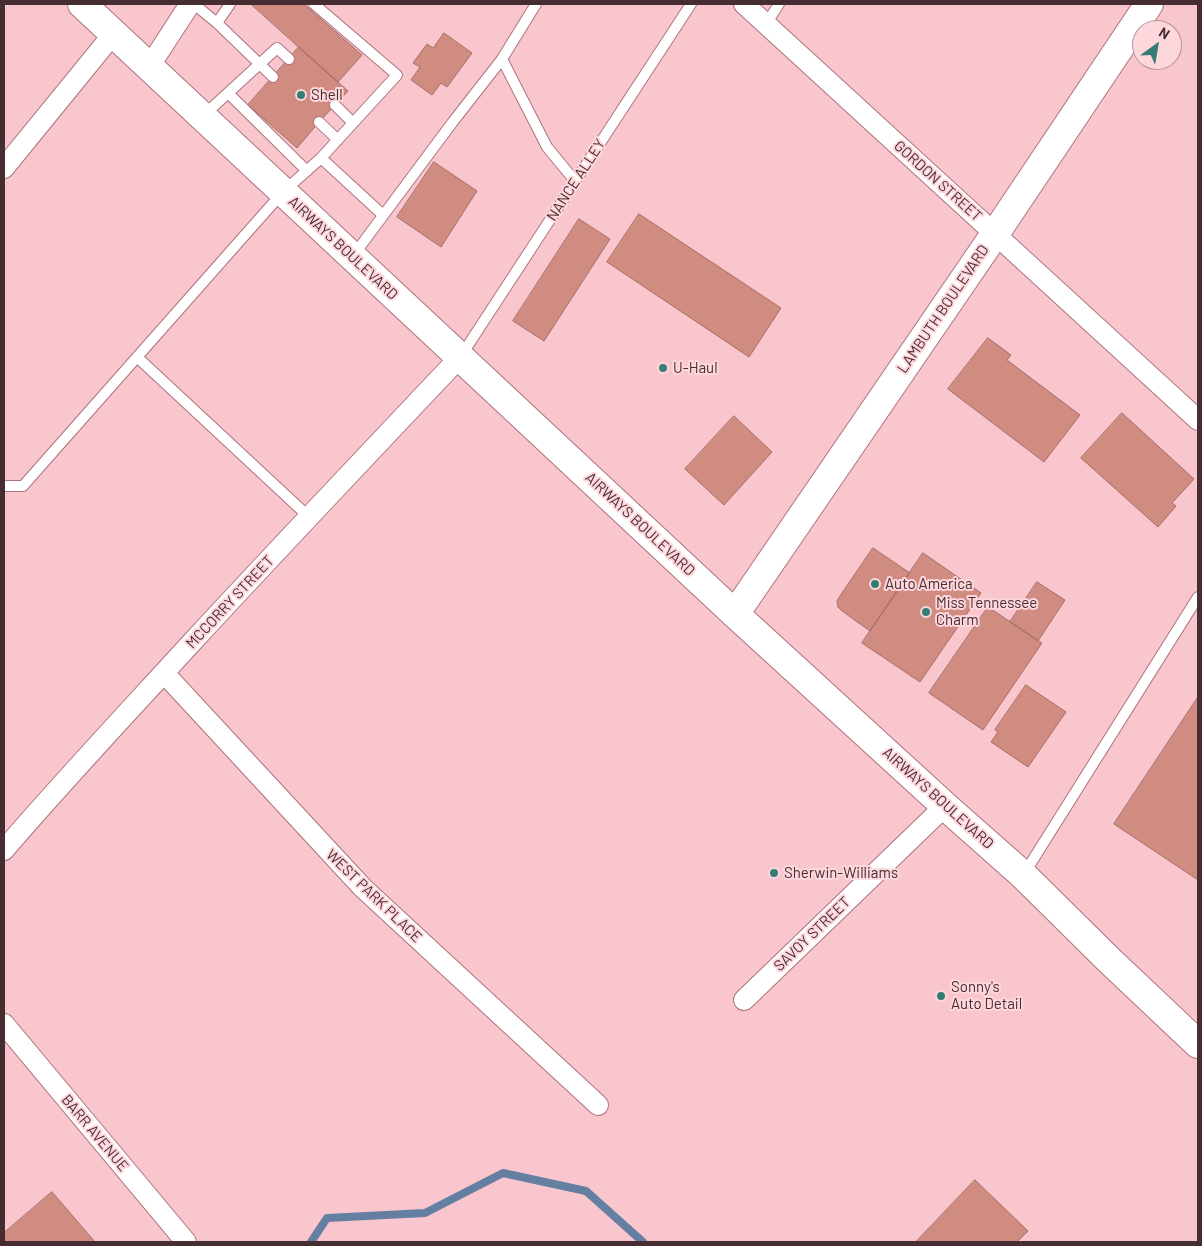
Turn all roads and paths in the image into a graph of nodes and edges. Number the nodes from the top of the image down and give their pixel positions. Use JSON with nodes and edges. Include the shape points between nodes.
{"nodes":[{"id":1,"x":82,"y":4,"type":"edge"},
{"id":2,"x":190,"y":4,"type":"edge"},
{"id":3,"x":194,"y":4,"type":"edge"},
{"id":4,"x":230,"y":4,"type":"edge"},
{"id":5,"x":314,"y":4,"type":"edge"},
{"id":6,"x":536,"y":4,"type":"edge"},
{"id":7,"x":691,"y":4,"type":"edge"},
{"id":8,"x":744,"y":4,"type":"edge"},
{"id":9,"x":779,"y":4,"type":"edge"},
{"id":10,"x":1149,"y":4,"type":"edge"},
{"id":11,"x":217,"y":23,"type":"junction"},
{"id":12,"x":766,"y":24,"type":"junction"},
{"id":13,"x":114,"y":33,"type":"junction"},
{"id":14,"x":502,"y":59,"type":"junction"},
{"id":15,"x":289,"y":60,"type":"dead end"},
{"id":16,"x":259,"y":64,"type":"junction"},
{"id":17,"x":149,"y":67,"type":"junction"},
{"id":18,"x":273,"y":78,"type":"dead end"},
{"id":19,"x":228,"y":93,"type":"junction"},
{"id":20,"x":335,"y":105,"type":"dead end"},
{"id":21,"x":202,"y":117,"type":"junction"},
{"id":22,"x":319,"y":122,"type":"dead end"},
{"id":23,"x":353,"y":123,"type":"junction"},
{"id":24,"x":338,"y":140,"type":"junction"},
{"id":25,"x":321,"y":158,"type":"junction"},
{"id":26,"x":4,"y":168,"type":"edge"},
{"id":27,"x":307,"y":171,"type":"junction"},
{"id":28,"x":575,"y":181,"type":"junction"},
{"id":29,"x":283,"y":192,"type":"junction"},
{"id":30,"x":383,"y":215,"type":"junction"},
{"id":31,"x":995,"y":234,"type":"junction"},
{"id":32,"x":353,"y":257,"type":"junction"},
{"id":33,"x":137,"y":357,"type":"junction"},
{"id":34,"x":460,"y":357,"type":"junction"},
{"id":35,"x":1198,"y":420,"type":"edge"},
{"id":36,"x":4,"y":486,"type":"edge"},
{"id":37,"x":308,"y":517,"type":"junction"},
{"id":38,"x":1198,"y":598,"type":"edge"},
{"id":39,"x":735,"y":614,"type":"junction"},
{"id":40,"x":164,"y":673,"type":"junction"},
{"id":41,"x":945,"y":806,"type":"junction"},
{"id":42,"x":4,"y":850,"type":"edge"},
{"id":43,"x":1023,"y":875,"type":"junction"},
{"id":44,"x":744,"y":1000,"type":"dead end"},
{"id":45,"x":4,"y":1024,"type":"edge"},
{"id":46,"x":1198,"y":1044,"type":"edge"},
{"id":47,"x":598,"y":1105,"type":"dead end"},
{"id":48,"x":186,"y":1242,"type":"edge"}],
"edges":[{"from":1,"to":13,"type":"main road","name":"AIRWAYS BOULEVARD"},
{"from":2,"to":17,"type":"street"},
{"from":3,"to":11,"type":"lane"},
{"from":4,"to":11,"type":"lane"},
{"from":5,"to":23,"type":"lane","via":[[397,75]]},
{"from":6,"to":14,"type":"lane"},
{"from":7,"to":28,"type":"lane","name":"NANCE ALLEY"},
{"from":8,"to":12,"type":"street","name":"GORDON STREET"},
{"from":9,"to":12,"type":"lane"},
{"from":10,"to":31,"type":"main road","name":"LAMBUTH BOULEVARD"},
{"from":11,"to":16,"type":"lane"},
{"from":12,"to":31,"type":"street","name":"GORDON STREET"},
{"from":13,"to":17,"type":"main road","name":"AIRWAYS BOULEVARD"},
{"from":13,"to":26,"type":"street"},
{"from":14,"to":28,"type":"lane","via":[[547,147]]},
{"from":14,"to":30,"type":"lane"},
{"from":15,"to":16,"type":"lane","via":[[277,48]]},
{"from":16,"to":18,"type":"lane"},
{"from":16,"to":19,"type":"lane"},
{"from":17,"to":21,"type":"main road","name":"AIRWAYS BOULEVARD"},
{"from":19,"to":21,"type":"lane"},
{"from":19,"to":27,"type":"lane"},
{"from":20,"to":23,"type":"lane"},
{"from":21,"to":29,"type":"main road","name":"AIRWAYS BOULEVARD"},
{"from":22,"to":24,"type":"lane"},
{"from":23,"to":24,"type":"lane"},
{"from":24,"to":25,"type":"lane"},
{"from":25,"to":27,"type":"lane"},
{"from":25,"to":30,"type":"lane"},
{"from":27,"to":29,"type":"lane"},
{"from":28,"to":34,"type":"lane","name":"NANCE ALLEY"},
{"from":29,"to":32,"type":"main road","name":"AIRWAYS BOULEVARD"},
{"from":29,"to":33,"type":"lane"},
{"from":30,"to":32,"type":"lane"},
{"from":31,"to":35,"type":"street","name":"GORDON STREET"},
{"from":31,"to":39,"type":"main road","name":"LAMBUTH BOULEVARD"},
{"from":32,"to":34,"type":"main road","name":"AIRWAYS BOULEVARD"},
{"from":33,"to":36,"type":"lane","via":[[23,486]]},
{"from":33,"to":37,"type":"lane"},
{"from":34,"to":37,"type":"street","name":"MCCORRY STREET"},
{"from":34,"to":39,"type":"main road","name":"AIRWAYS BOULEVARD"},
{"from":37,"to":40,"type":"street","name":"MCCORRY STREET"},
{"from":38,"to":43,"type":"lane"},
{"from":39,"to":41,"type":"main road","name":"AIRWAYS BOULEVARD"},
{"from":40,"to":42,"type":"street","name":"MCCORRY STREET"},
{"from":40,"to":47,"type":"street","name":"WEST PARK PLACE","via":[[363,888]]},
{"from":41,"to":43,"type":"main road","name":"AIRWAYS BOULEVARD"},
{"from":41,"to":44,"type":"street","name":"SAVOY STREET"},
{"from":43,"to":46,"type":"main road","name":"AIRWAYS BOULEVARD"},
{"from":45,"to":48,"type":"street","name":"BARR AVENUE"}]}
